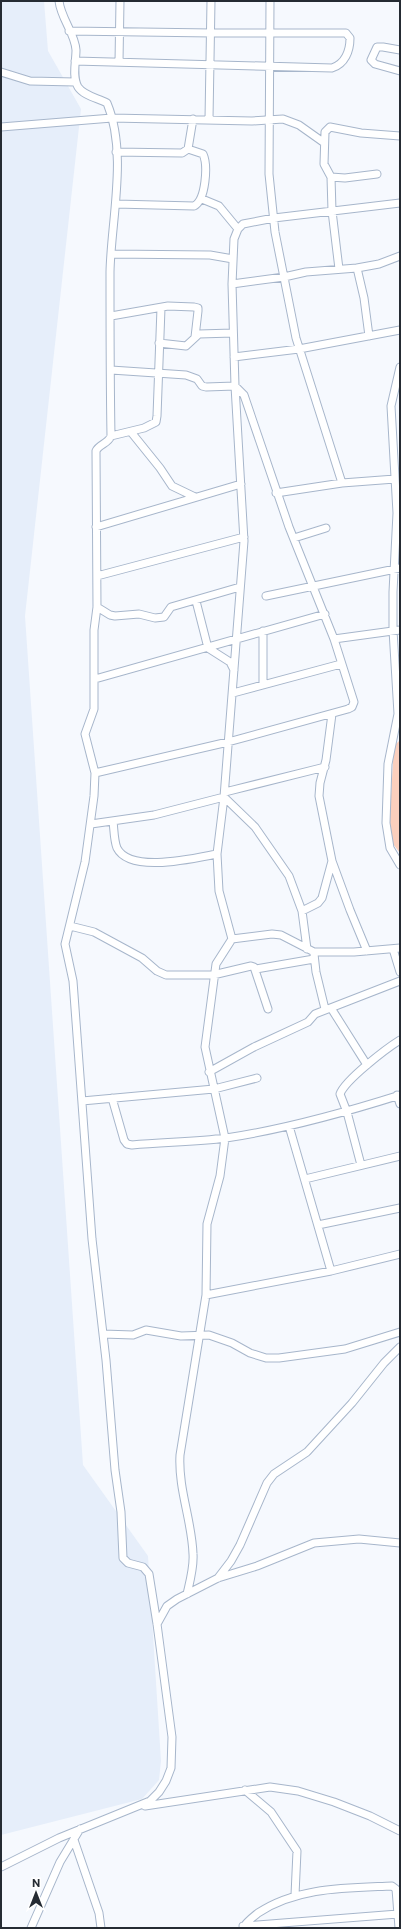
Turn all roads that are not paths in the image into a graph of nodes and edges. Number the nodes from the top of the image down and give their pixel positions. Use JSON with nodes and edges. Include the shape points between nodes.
{"nodes":[{"id":1,"x":59,"y":1,"type":"edge"},
{"id":2,"x":120,"y":1,"type":"edge"},
{"id":3,"x":211,"y":1,"type":"edge"},
{"id":4,"x":270,"y":1,"type":"edge"},
{"id":5,"x":69,"y":31,"type":"junction"},
{"id":6,"x":119,"y":32,"type":"junction"},
{"id":7,"x":269,"y":32,"type":"junction"},
{"id":8,"x":212,"y":33,"type":"junction"},
{"id":9,"x":400,"y":50,"type":"edge"},
{"id":10,"x":75,"y":61,"type":"junction"},
{"id":11,"x":119,"y":62,"type":"junction"},
{"id":12,"x":211,"y":64,"type":"junction"},
{"id":13,"x":268,"y":66,"type":"junction"},
{"id":14,"x":400,"y":71,"type":"edge"},
{"id":15,"x":1,"y":72,"type":"edge"},
{"id":16,"x":76,"y":82,"type":"junction"},
{"id":17,"x":112,"y":118,"type":"junction"},
{"id":18,"x":194,"y":119,"type":"junction"},
{"id":19,"x":209,"y":119,"type":"junction"},
{"id":20,"x":269,"y":120,"type":"junction"},
{"id":21,"x":1,"y":127,"type":"edge"},
{"id":22,"x":400,"y":136,"type":"edge"},
{"id":23,"x":323,"y":142,"type":"junction"},
{"id":24,"x":188,"y":149,"type":"junction"},
{"id":25,"x":116,"y":152,"type":"junction"},
{"id":26,"x":377,"y":174,"type":"dead end"},
{"id":27,"x":331,"y":177,"type":"junction"},
{"id":28,"x":202,"y":199,"type":"junction"},
{"id":29,"x":400,"y":202,"type":"edge"},
{"id":30,"x":116,"y":204,"type":"junction"},
{"id":31,"x":332,"y":211,"type":"junction"},
{"id":32,"x":274,"y":218,"type":"junction"},
{"id":33,"x":238,"y":229,"type":"junction"},
{"id":34,"x":111,"y":254,"type":"junction"},
{"id":35,"x":400,"y":256,"type":"edge"},
{"id":36,"x":233,"y":259,"type":"junction"},
{"id":37,"x":357,"y":268,"type":"junction"},
{"id":38,"x":339,"y":269,"type":"junction"},
{"id":39,"x":284,"y":277,"type":"junction"},
{"id":40,"x":232,"y":284,"type":"junction"},
{"id":41,"x":161,"y":308,"type":"junction"},
{"id":42,"x":111,"y":316,"type":"junction"},
{"id":43,"x":400,"y":330,"type":"edge"},
{"id":44,"x":233,"y":333,"type":"junction"},
{"id":45,"x":369,"y":336,"type":"junction"},
{"id":46,"x":195,"y":337,"type":"junction"},
{"id":47,"x":159,"y":343,"type":"junction"},
{"id":48,"x":299,"y":349,"type":"junction"},
{"id":49,"x":234,"y":357,"type":"junction"},
{"id":50,"x":400,"y":367,"type":"edge"},
{"id":51,"x":110,"y":370,"type":"junction"},
{"id":52,"x":158,"y":373,"type":"junction"},
{"id":53,"x":235,"y":386,"type":"junction"},
{"id":54,"x":131,"y":432,"type":"junction"},
{"id":55,"x":110,"y":436,"type":"junction"},
{"id":56,"x":400,"y":439,"type":"edge"},
{"id":57,"x":393,"y":442,"type":"junction"},
{"id":58,"x":397,"y":482,"type":"edge"},
{"id":59,"x":342,"y":483,"type":"junction"},
{"id":60,"x":241,"y":484,"type":"junction"},
{"id":61,"x":276,"y":493,"type":"junction"},
{"id":62,"x":195,"y":497,"type":"junction"},
{"id":63,"x":96,"y":527,"type":"junction"},
{"id":64,"x":326,"y":528,"type":"dead end"},
{"id":65,"x":399,"y":532,"type":"edge"},
{"id":66,"x":244,"y":537,"type":"junction"},
{"id":67,"x":294,"y":538,"type":"junction"},
{"id":68,"x":397,"y":569,"type":"edge"},
{"id":69,"x":96,"y":576,"type":"junction"},
{"id":70,"x":313,"y":586,"type":"junction"},
{"id":71,"x":240,"y":587,"type":"junction"},
{"id":72,"x":266,"y":596,"type":"dead end"},
{"id":73,"x":196,"y":601,"type":"junction"},
{"id":74,"x":97,"y":607,"type":"junction"},
{"id":75,"x":325,"y":614,"type":"junction"},
{"id":76,"x":396,"y":630,"type":"edge"},
{"id":77,"x":263,"y":631,"type":"junction"},
{"id":78,"x":237,"y":638,"type":"junction"},
{"id":79,"x":334,"y":639,"type":"junction"},
{"id":80,"x":208,"y":648,"type":"junction"},
{"id":81,"x":341,"y":664,"type":"junction"},
{"id":82,"x":234,"y":671,"type":"junction"},
{"id":83,"x":95,"y":679,"type":"junction"},
{"id":84,"x":398,"y":684,"type":"edge"},
{"id":85,"x":263,"y":685,"type":"junction"},
{"id":86,"x":233,"y":693,"type":"junction"},
{"id":87,"x":332,"y":714,"type":"junction"},
{"id":88,"x":397,"y":735,"type":"edge"},
{"id":89,"x":228,"y":742,"type":"junction"},
{"id":90,"x":325,"y":767,"type":"junction"},
{"id":91,"x":95,"y":773,"type":"junction"},
{"id":92,"x":224,"y":795,"type":"junction"},
{"id":93,"x":112,"y":821,"type":"junction"},
{"id":94,"x":91,"y":824,"type":"junction"},
{"id":95,"x":217,"y":854,"type":"junction"},
{"id":96,"x":332,"y":861,"type":"junction"},
{"id":97,"x":400,"y":865,"type":"edge"},
{"id":98,"x":302,"y":911,"type":"junction"},
{"id":99,"x":70,"y":926,"type":"junction"},
{"id":100,"x":232,"y":939,"type":"junction"},
{"id":101,"x":396,"y":948,"type":"edge"},
{"id":102,"x":367,"y":951,"type":"junction"},
{"id":103,"x":312,"y":953,"type":"junction"},
{"id":104,"x":256,"y":969,"type":"junction"},
{"id":105,"x":400,"y":972,"type":"edge"},
{"id":106,"x":214,"y":975,"type":"junction"},
{"id":107,"x":400,"y":981,"type":"edge"},
{"id":108,"x":268,"y":1009,"type":"dead end"},
{"id":109,"x":328,"y":1009,"type":"junction"},
{"id":110,"x":400,"y":1040,"type":"edge"},
{"id":111,"x":367,"y":1065,"type":"junction"},
{"id":112,"x":209,"y":1072,"type":"junction"},
{"id":113,"x":257,"y":1078,"type":"dead end"},
{"id":114,"x":214,"y":1088,"type":"junction"},
{"id":115,"x":399,"y":1095,"type":"edge"},
{"id":116,"x":112,"y":1098,"type":"junction"},
{"id":117,"x":82,"y":1101,"type":"junction"},
{"id":118,"x":400,"y":1104,"type":"edge"},
{"id":119,"x":347,"y":1112,"type":"junction"},
{"id":120,"x":289,"y":1126,"type":"junction"},
{"id":121,"x":225,"y":1138,"type":"junction"},
{"id":122,"x":400,"y":1156,"type":"edge"},
{"id":123,"x":361,"y":1165,"type":"junction"},
{"id":124,"x":305,"y":1179,"type":"junction"},
{"id":125,"x":400,"y":1208,"type":"edge"},
{"id":126,"x":318,"y":1225,"type":"junction"},
{"id":127,"x":400,"y":1254,"type":"edge"},
{"id":128,"x":331,"y":1271,"type":"junction"},
{"id":129,"x":206,"y":1295,"type":"junction"},
{"id":130,"x":400,"y":1332,"type":"edge"},
{"id":131,"x":103,"y":1334,"type":"junction"},
{"id":132,"x":199,"y":1336,"type":"junction"},
{"id":133,"x":400,"y":1347,"type":"edge"},
{"id":134,"x":400,"y":1544,"type":"edge"},
{"id":135,"x":218,"y":1578,"type":"junction"},
{"id":136,"x":187,"y":1594,"type":"junction"},
{"id":137,"x":158,"y":1624,"type":"junction"},
{"id":138,"x":245,"y":1790,"type":"junction"},
{"id":139,"x":139,"y":1807,"type":"junction"},
{"id":140,"x":80,"y":1829,"type":"junction"},
{"id":141,"x":400,"y":1831,"type":"edge"},
{"id":142,"x":74,"y":1840,"type":"junction"},
{"id":143,"x":1,"y":1867,"type":"edge"},
{"id":144,"x":295,"y":1895,"type":"junction"},
{"id":145,"x":398,"y":1914,"type":"junction"},
{"id":146,"x":243,"y":1927,"type":"edge"},
{"id":147,"x":31,"y":1928,"type":"edge"},
{"id":148,"x":101,"y":1928,"type":"edge"},
{"id":149,"x":399,"y":1928,"type":"edge"}],
"edges":[{"from":1,"to":5,"type":"street"},
{"from":2,"to":6,"type":"street"},
{"from":3,"to":8,"type":"street"},
{"from":4,"to":7,"type":"street"},
{"from":5,"to":6,"type":"street"},
{"from":5,"to":10,"type":"street","via":[[74,40]]},
{"from":6,"to":8,"type":"street"},
{"from":6,"to":11,"type":"street"},
{"from":7,"to":8,"type":"street"},
{"from":7,"to":13,"type":"street"},
{"from":7,"to":13,"type":"street","via":[[346,33],[350,38],[350,47],[344,60],[337,67]]},
{"from":8,"to":12,"type":"street"},
{"from":9,"to":14,"type":"street","via":[[377,47],[371,60],[375,64]]},
{"from":10,"to":11,"type":"street"},
{"from":10,"to":16,"type":"street"},
{"from":11,"to":12,"type":"street"},
{"from":12,"to":13,"type":"street"},
{"from":12,"to":19,"type":"street"},
{"from":13,"to":20,"type":"street"},
{"from":15,"to":16,"type":"street","via":[[30,81]]},
{"from":16,"to":17,"type":"street","via":[[78,89],[107,103]]},
{"from":17,"to":18,"type":"street"},
{"from":17,"to":21,"type":"street"},
{"from":17,"to":25,"type":"street"},
{"from":18,"to":19,"type":"street"},
{"from":18,"to":24,"type":"street"},
{"from":19,"to":20,"type":"street"},
{"from":20,"to":23,"type":"street","via":[[291,120]]},
{"from":20,"to":32,"type":"street","via":[[269,174]]},
{"from":22,"to":23,"type":"street","via":[[330,127],[324,132]]},
{"from":23,"to":27,"type":"street","via":[[324,164]]},
{"from":24,"to":25,"type":"street","via":[[182,153]]},
{"from":24,"to":28,"type":"street","via":[[203,154],[205,159]]},
{"from":25,"to":30,"type":"street"},
{"from":26,"to":27,"type":"street"},
{"from":27,"to":31,"type":"street"},
{"from":28,"to":30,"type":"street","via":[[194,206]]},
{"from":28,"to":33,"type":"street","via":[[219,206]]},
{"from":29,"to":31,"type":"street"},
{"from":30,"to":34,"type":"street"},
{"from":31,"to":32,"type":"street"},
{"from":31,"to":38,"type":"street"},
{"from":32,"to":33,"type":"street","via":[[244,224]]},
{"from":32,"to":39,"type":"street"},
{"from":33,"to":36,"type":"street","via":[[234,239]]},
{"from":34,"to":36,"type":"street","via":[[210,255]]},
{"from":34,"to":42,"type":"street"},
{"from":35,"to":37,"type":"street","via":[[379,264]]},
{"from":36,"to":40,"type":"street"},
{"from":37,"to":38,"type":"street"},
{"from":37,"to":45,"type":"street"},
{"from":38,"to":39,"type":"street"},
{"from":39,"to":40,"type":"street"},
{"from":39,"to":48,"type":"street"},
{"from":40,"to":44,"type":"street"},
{"from":41,"to":42,"type":"street"},
{"from":41,"to":46,"type":"street","via":[[198,308]]},
{"from":41,"to":47,"type":"street"},
{"from":42,"to":51,"type":"street"},
{"from":43,"to":45,"type":"street"},
{"from":44,"to":46,"type":"street","via":[[208,333]]},
{"from":44,"to":49,"type":"street"},
{"from":45,"to":48,"type":"street"},
{"from":46,"to":47,"type":"street","via":[[186,346]]},
{"from":47,"to":52,"type":"street"},
{"from":48,"to":49,"type":"street"},
{"from":48,"to":59,"type":"street"},
{"from":49,"to":53,"type":"street"},
{"from":50,"to":57,"type":"street","via":[[391,406]]},
{"from":51,"to":52,"type":"street"},
{"from":51,"to":55,"type":"street"},
{"from":52,"to":53,"type":"street","via":[[191,376],[206,387]]},
{"from":52,"to":54,"type":"street","via":[[156,422]]},
{"from":53,"to":60,"type":"street"},
{"from":53,"to":61,"type":"street","via":[[248,403]]},
{"from":54,"to":55,"type":"street"},
{"from":54,"to":62,"type":"street","via":[[172,486]]},
{"from":55,"to":63,"type":"street","via":[[96,451]]},
{"from":56,"to":57,"type":"street"},
{"from":57,"to":58,"type":"street"},
{"from":58,"to":59,"type":"street"},
{"from":58,"to":65,"type":"street"},
{"from":59,"to":61,"type":"street"},
{"from":60,"to":62,"type":"street"},
{"from":60,"to":66,"type":"street"},
{"from":61,"to":67,"type":"street"},
{"from":62,"to":63,"type":"street"},
{"from":63,"to":69,"type":"street"},
{"from":64,"to":67,"type":"street"},
{"from":65,"to":68,"type":"street"},
{"from":66,"to":69,"type":"street"},
{"from":66,"to":71,"type":"street"},
{"from":67,"to":70,"type":"street"},
{"from":68,"to":70,"type":"street"},
{"from":68,"to":76,"type":"street"},
{"from":69,"to":74,"type":"street"},
{"from":70,"to":72,"type":"street"},
{"from":70,"to":75,"type":"street"},
{"from":71,"to":73,"type":"street"},
{"from":71,"to":78,"type":"street"},
{"from":73,"to":74,"type":"street","via":[[171,607],[164,617],[158,618],[143,615],[115,616]]},
{"from":73,"to":80,"type":"street"},
{"from":74,"to":83,"type":"street","via":[[94,630]]},
{"from":75,"to":77,"type":"street"},
{"from":75,"to":79,"type":"street"},
{"from":76,"to":79,"type":"street"},
{"from":76,"to":84,"type":"street"},
{"from":77,"to":78,"type":"street"},
{"from":77,"to":85,"type":"street"},
{"from":78,"to":80,"type":"street"},
{"from":78,"to":82,"type":"street"},
{"from":79,"to":81,"type":"street"},
{"from":80,"to":82,"type":"street","via":[[230,662]]},
{"from":80,"to":83,"type":"street"},
{"from":81,"to":85,"type":"street"},
{"from":81,"to":87,"type":"street","via":[[354,702],[352,707]]},
{"from":82,"to":86,"type":"street"},
{"from":83,"to":91,"type":"street","via":[[94,709],[85,734]]},
{"from":84,"to":88,"type":"street"},
{"from":85,"to":86,"type":"street"},
{"from":86,"to":89,"type":"street"},
{"from":87,"to":89,"type":"street"},
{"from":87,"to":90,"type":"street"},
{"from":88,"to":97,"type":"street","via":[[388,764],[386,823],[390,848]]},
{"from":89,"to":91,"type":"street"},
{"from":89,"to":92,"type":"street"},
{"from":90,"to":92,"type":"street"},
{"from":90,"to":96,"type":"street","via":[[319,796]]},
{"from":91,"to":94,"type":"street"},
{"from":92,"to":93,"type":"street","via":[[154,815]]},
{"from":92,"to":95,"type":"street"},
{"from":92,"to":98,"type":"street","via":[[255,827],[289,876]]},
{"from":93,"to":94,"type":"street"},
{"from":93,"to":95,"type":"street","via":[[117,848],[123,855],[134,860],[162,864]]},
{"from":94,"to":99,"type":"street","via":[[86,862]]},
{"from":95,"to":100,"type":"street","via":[[219,892]]},
{"from":96,"to":98,"type":"street","via":[[322,898],[318,903]]},
{"from":96,"to":102,"type":"street"},
{"from":98,"to":103,"type":"street"},
{"from":99,"to":106,"type":"street","via":[[94,932],[142,958],[166,975]]},
{"from":99,"to":117,"type":"street","via":[[64,944],[73,981]]},
{"from":100,"to":103,"type":"street","via":[[281,935]]},
{"from":100,"to":106,"type":"street","via":[[216,964]]},
{"from":101,"to":102,"type":"street"},
{"from":101,"to":105,"type":"street"},
{"from":102,"to":103,"type":"street"},
{"from":103,"to":104,"type":"street"},
{"from":103,"to":109,"type":"street"},
{"from":104,"to":106,"type":"street","via":[[251,966]]},
{"from":104,"to":108,"type":"street"},
{"from":106,"to":112,"type":"street","via":[[205,1047]]},
{"from":107,"to":109,"type":"street"},
{"from":109,"to":111,"type":"street"},
{"from":109,"to":112,"type":"street","via":[[315,1014],[308,1022],[254,1047]]},
{"from":110,"to":111,"type":"street","via":[[386,1048]]},
{"from":111,"to":119,"type":"street","via":[[341,1091]]},
{"from":112,"to":114,"type":"street"},
{"from":113,"to":114,"type":"street"},
{"from":114,"to":116,"type":"street"},
{"from":114,"to":121,"type":"street"},
{"from":115,"to":118,"type":"street"},
{"from":115,"to":119,"type":"street"},
{"from":116,"to":117,"type":"street"},
{"from":116,"to":121,"type":"street","via":[[127,1144]]},
{"from":117,"to":131,"type":"street","via":[[92,1239]]},
{"from":119,"to":120,"type":"street"},
{"from":119,"to":123,"type":"street"},
{"from":120,"to":121,"type":"street"},
{"from":120,"to":124,"type":"street"},
{"from":121,"to":129,"type":"street","via":[[220,1176],[207,1224]]},
{"from":122,"to":123,"type":"street"},
{"from":123,"to":124,"type":"street"},
{"from":124,"to":126,"type":"street"},
{"from":125,"to":126,"type":"street"},
{"from":126,"to":128,"type":"street"},
{"from":127,"to":128,"type":"street"},
{"from":128,"to":129,"type":"street"},
{"from":129,"to":132,"type":"street"},
{"from":130,"to":132,"type":"street","via":[[345,1349],[279,1358],[266,1358],[250,1353],[210,1335]]},
{"from":131,"to":132,"type":"street","via":[[133,1336],[146,1330],[181,1336]]},
{"from":131,"to":137,"type":"street","via":[[115,1470],[122,1512],[123,1558],[128,1563],[143,1567],[148,1574]]},
{"from":132,"to":136,"type":"street","via":[[179,1470],[194,1554]]},
{"from":133,"to":135,"type":"street","via":[[306,1452],[274,1474],[267,1483],[240,1545]]},
{"from":134,"to":135,"type":"street","via":[[359,1539],[314,1543],[257,1566]]},
{"from":135,"to":136,"type":"street"},
{"from":136,"to":137,"type":"street","via":[[167,1606]]},
{"from":137,"to":139,"type":"street","via":[[172,1737],[171,1768],[159,1792]]},
{"from":138,"to":139,"type":"street"},
{"from":138,"to":141,"type":"street","via":[[270,1788],[298,1791],[370,1816]]},
{"from":138,"to":144,"type":"street","via":[[271,1812],[297,1851]]},
{"from":139,"to":140,"type":"street"},
{"from":140,"to":142,"type":"street"},
{"from":140,"to":143,"type":"street"},
{"from":142,"to":147,"type":"street","via":[[60,1862]]},
{"from":142,"to":148,"type":"street","via":[[99,1913]]},
{"from":144,"to":145,"type":"street","via":[[312,1891],[394,1886],[397,1890]]},
{"from":144,"to":146,"type":"street","via":[[269,1906]]},
{"from":145,"to":146,"type":"street"},
{"from":145,"to":149,"type":"street"}]}
